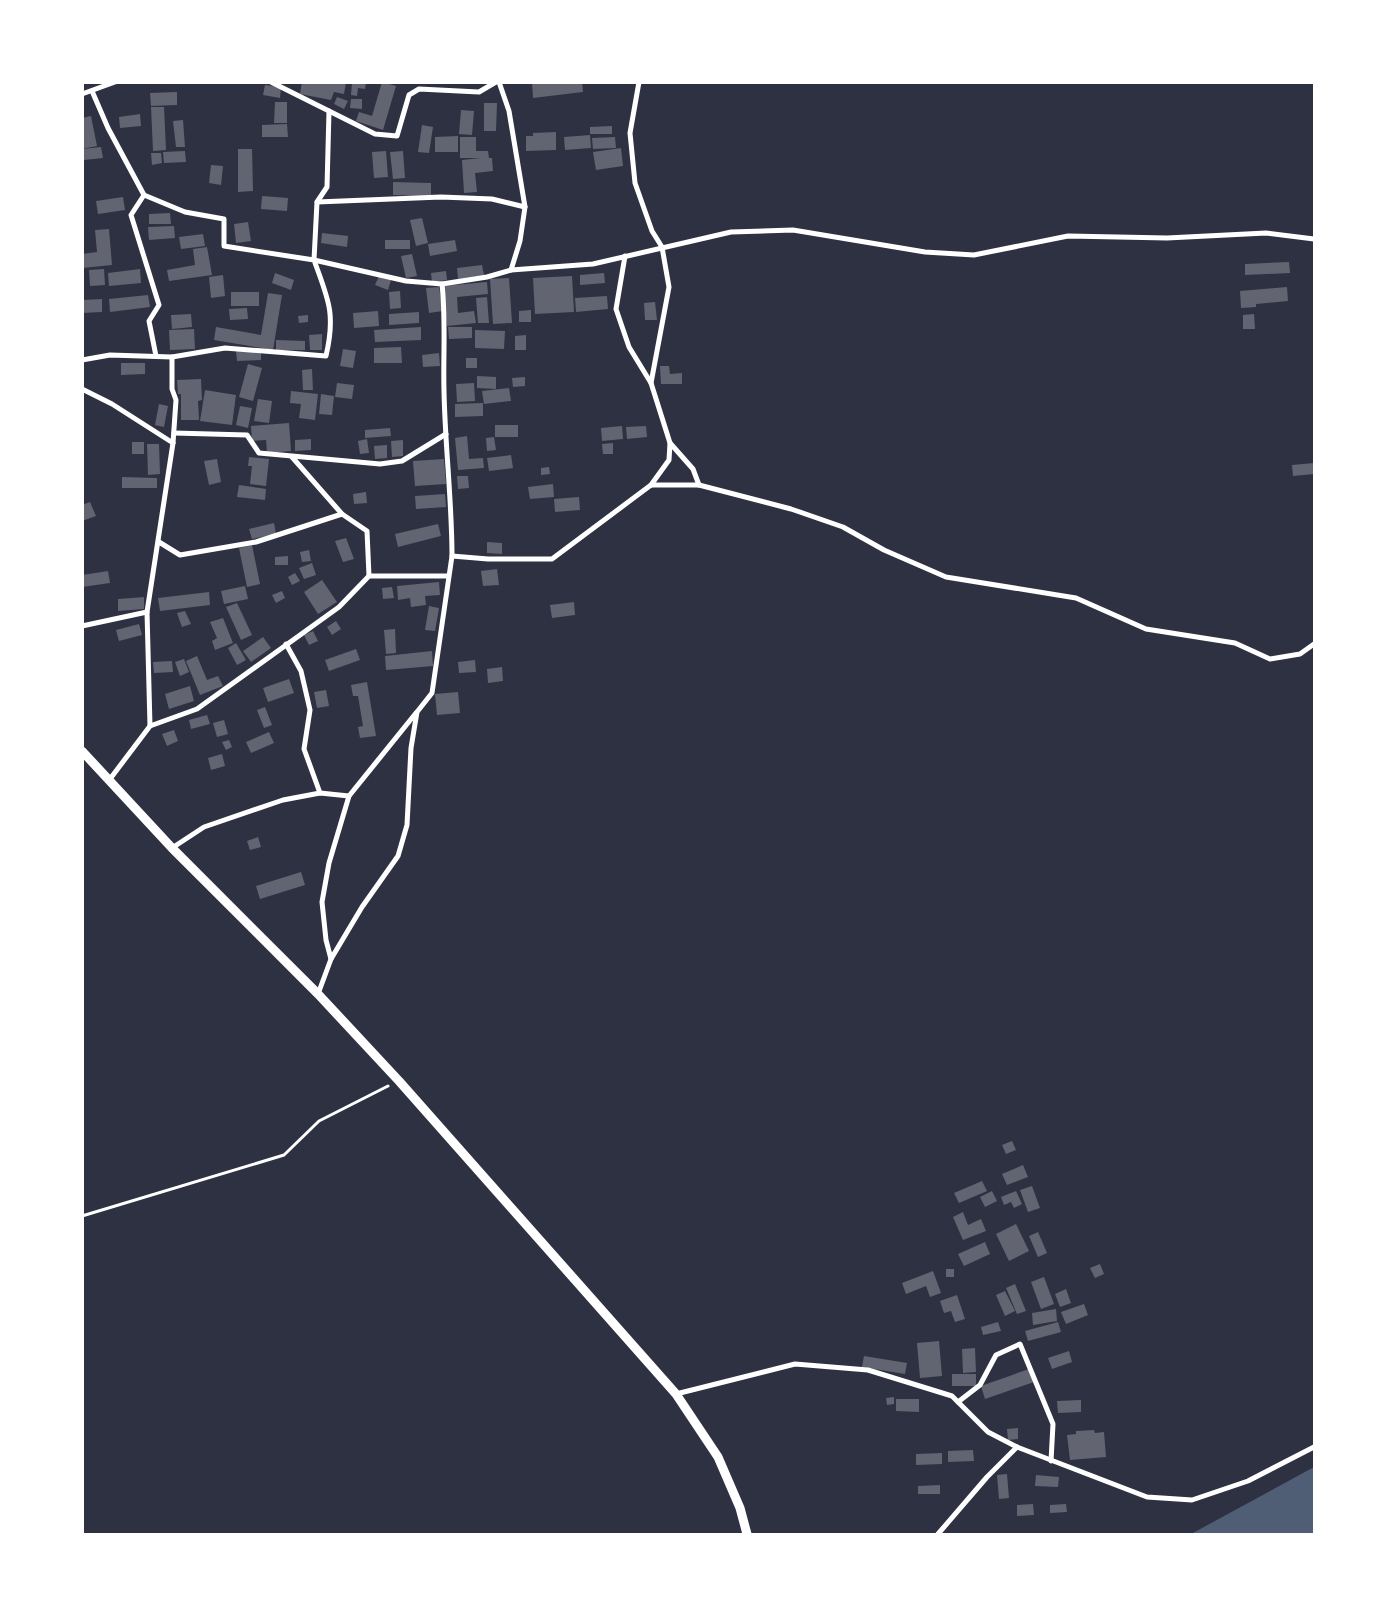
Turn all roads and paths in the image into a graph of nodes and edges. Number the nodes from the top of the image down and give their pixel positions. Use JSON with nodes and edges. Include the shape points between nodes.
{"nodes":[{"id":1,"x":115,"y":82,"type":"edge"},
{"id":2,"x":271,"y":82,"type":"edge"},
{"id":3,"x":498,"y":82,"type":"edge"},
{"id":4,"x":639,"y":82,"type":"edge"},
{"id":5,"x":92,"y":91,"type":"junction"},
{"id":6,"x":82,"y":94,"type":"edge"},
{"id":7,"x":329,"y":111,"type":"junction"},
{"id":8,"x":144,"y":195,"type":"junction"},
{"id":9,"x":317,"y":202,"type":"junction"},
{"id":10,"x":525,"y":207,"type":"junction"},
{"id":11,"x":1314,"y":239,"type":"edge"},
{"id":12,"x":662,"y":248,"type":"junction"},
{"id":13,"x":625,"y":256,"type":"junction"},
{"id":14,"x":314,"y":260,"type":"junction"},
{"id":15,"x":511,"y":270,"type":"junction"},
{"id":16,"x":442,"y":284,"type":"junction"},
{"id":17,"x":156,"y":356,"type":"junction"},
{"id":18,"x":172,"y":357,"type":"junction"},
{"id":19,"x":82,"y":360,"type":"edge"},
{"id":20,"x":651,"y":384,"type":"junction"},
{"id":21,"x":82,"y":389,"type":"edge"},
{"id":22,"x":174,"y":433,"type":"junction"},
{"id":23,"x":446,"y":434,"type":"junction"},
{"id":24,"x":173,"y":443,"type":"junction"},
{"id":25,"x":670,"y":443,"type":"junction"},
{"id":26,"x":292,"y":457,"type":"junction"},
{"id":27,"x":651,"y":485,"type":"junction"},
{"id":28,"x":699,"y":485,"type":"junction"},
{"id":29,"x":342,"y":514,"type":"junction"},
{"id":30,"x":159,"y":542,"type":"junction"},
{"id":31,"x":452,"y":556,"type":"junction"},
{"id":32,"x":369,"y":576,"type":"junction"},
{"id":33,"x":448,"y":576,"type":"junction"},
{"id":34,"x":147,"y":612,"type":"junction"},
{"id":35,"x":82,"y":626,"type":"edge"},
{"id":36,"x":286,"y":644,"type":"junction"},
{"id":37,"x":1314,"y":644,"type":"edge"},
{"id":38,"x":417,"y":712,"type":"junction"},
{"id":39,"x":150,"y":726,"type":"junction"},
{"id":40,"x":82,"y":751,"type":"edge"},
{"id":41,"x":110,"y":779,"type":"junction"},
{"id":42,"x":320,"y":793,"type":"junction"},
{"id":43,"x":349,"y":796,"type":"junction"},
{"id":44,"x":172,"y":848,"type":"junction"},
{"id":45,"x":331,"y":959,"type":"junction"},
{"id":46,"x":318,"y":994,"type":"junction"},
{"id":47,"x":399,"y":1080,"type":"junction"},
{"id":48,"x":82,"y":1216,"type":"edge"},
{"id":49,"x":676,"y":1394,"type":"junction"},
{"id":50,"x":958,"y":1402,"type":"junction"},
{"id":51,"x":1017,"y":1447,"type":"junction"},
{"id":52,"x":1314,"y":1447,"type":"edge"},
{"id":53,"x":1051,"y":1462,"type":"junction"},
{"id":54,"x":747,"y":1534,"type":"edge"},
{"id":55,"x":938,"y":1534,"type":"edge"}],
"edges":[{"from":1,"to":5,"type":"street"},
{"from":2,"to":7,"type":"street"},
{"from":3,"to":7,"type":"street","via":[[479,92],[419,89],[408,95],[397,136],[375,134]]},
{"from":3,"to":10,"type":"street","via":[[510,111]]},
{"from":4,"to":12,"type":"street","via":[[630,133],[635,183],[652,231]]},
{"from":5,"to":6,"type":"street"},
{"from":5,"to":8,"type":"street"},
{"from":7,"to":9,"type":"street","via":[[327,187]]},
{"from":8,"to":14,"type":"street","via":[[185,212],[224,219],[224,246]]},
{"from":8,"to":17,"type":"street","via":[[131,215],[158,305],[149,321]]},
{"from":9,"to":10,"type":"street","via":[[442,197],[492,199]]},
{"from":9,"to":14,"type":"street"},
{"from":10,"to":15,"type":"street"},
{"from":11,"to":12,"type":"street","via":[[1266,233],[1167,238],[1068,236],[974,255],[925,252],[793,230],[731,232]]},
{"from":12,"to":13,"type":"street"},
{"from":12,"to":20,"type":"street","via":[[669,287]]},
{"from":13,"to":15,"type":"street","via":[[593,264]]},
{"from":13,"to":20,"type":"street","via":[[616,309],[629,347]]},
{"from":14,"to":16,"type":"street","via":[[397,279]]},
{"from":14,"to":18,"type":"street","via":[[331,305],[331,336],[326,356],[225,348]]},
{"from":15,"to":16,"type":"street","via":[[487,278]]},
{"from":16,"to":23,"type":"street"},
{"from":17,"to":18,"type":"street"},
{"from":17,"to":19,"type":"street","via":[[110,355]]},
{"from":18,"to":22,"type":"street","via":[[172,389],[176,400]]},
{"from":20,"to":25,"type":"street"},
{"from":21,"to":24,"type":"street"},
{"from":22,"to":24,"type":"street"},
{"from":22,"to":26,"type":"street","via":[[246,435],[259,453]]},
{"from":23,"to":26,"type":"street","via":[[402,461],[380,464]]},
{"from":23,"to":31,"type":"street"},
{"from":24,"to":30,"type":"street"},
{"from":25,"to":27,"type":"street","via":[[669,460]]},
{"from":25,"to":28,"type":"street","via":[[692,469]]},
{"from":26,"to":29,"type":"street"},
{"from":27,"to":28,"type":"street"},
{"from":27,"to":31,"type":"street","via":[[552,559]]},
{"from":28,"to":37,"type":"street","via":[[843,527],[884,550],[946,577],[1076,598],[1146,629],[1236,644],[1270,660],[1300,654]]},
{"from":29,"to":30,"type":"street","via":[[256,542],[180,555]]},
{"from":29,"to":32,"type":"street","via":[[367,531]]},
{"from":30,"to":34,"type":"street"},
{"from":31,"to":33,"type":"street"},
{"from":32,"to":33,"type":"street"},
{"from":32,"to":36,"type":"street","via":[[339,607]]},
{"from":33,"to":38,"type":"street","via":[[432,693]]},
{"from":34,"to":35,"type":"street"},
{"from":34,"to":39,"type":"street"},
{"from":36,"to":39,"type":"street","via":[[197,709]]},
{"from":36,"to":42,"type":"street","via":[[300,671],[310,710],[304,749]]},
{"from":38,"to":43,"type":"street"},
{"from":38,"to":45,"type":"street","via":[[411,748],[407,825],[398,856]]},
{"from":39,"to":41,"type":"street"},
{"from":40,"to":41,"type":"street"},
{"from":41,"to":44,"type":"street"},
{"from":42,"to":43,"type":"street"},
{"from":42,"to":44,"type":"street","via":[[283,800],[204,827]]},
{"from":43,"to":45,"type":"street","via":[[329,863],[322,902]]},
{"from":44,"to":46,"type":"street"},
{"from":45,"to":46,"type":"street"},
{"from":46,"to":47,"type":"street"},
{"from":47,"to":48,"type":"path","via":[[319,1121],[284,1155]]},
{"from":47,"to":49,"type":"street"},
{"from":49,"to":50,"type":"street","via":[[796,1364],[868,1370],[952,1396]]},
{"from":49,"to":54,"type":"street","via":[[718,1458],[740,1508]]},
{"from":50,"to":51,"type":"street","via":[[988,1432]]},
{"from":50,"to":53,"type":"street","via":[[980,1385],[996,1355],[1020,1344],[1053,1424]]},
{"from":51,"to":53,"type":"street"},
{"from":51,"to":55,"type":"street"},
{"from":52,"to":53,"type":"street","via":[[1248,1481],[1192,1500],[1147,1498]]}]}
